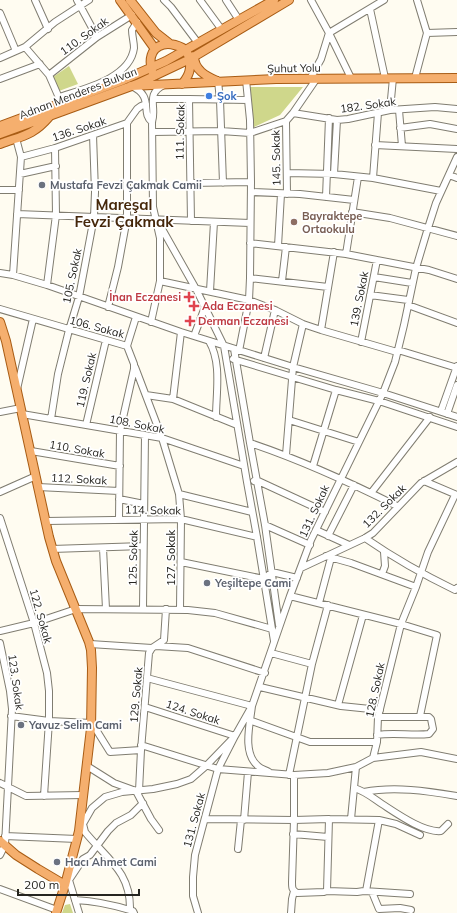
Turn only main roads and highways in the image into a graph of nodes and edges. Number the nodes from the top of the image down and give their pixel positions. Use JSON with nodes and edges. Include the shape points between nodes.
{"nodes":[{"id":1,"x":120,"y":0,"type":"edge"},
{"id":2,"x":274,"y":0,"type":"edge"},
{"id":3,"x":289,"y":0,"type":"edge"},
{"id":4,"x":134,"y":2,"type":"edge"},
{"id":5,"x":264,"y":3,"type":"edge"},
{"id":6,"x":145,"y":32,"type":"junction"},
{"id":7,"x":169,"y":44,"type":"junction"},
{"id":8,"x":198,"y":44,"type":"junction"},
{"id":9,"x":155,"y":49,"type":"junction"},
{"id":10,"x":186,"y":50,"type":"junction"},
{"id":11,"x":192,"y":60,"type":"junction"},
{"id":12,"x":153,"y":71,"type":"junction"},
{"id":13,"x":138,"y":74,"type":"junction"},
{"id":14,"x":457,"y":78,"type":"edge"},
{"id":15,"x":216,"y":80,"type":"junction"},
{"id":16,"x":182,"y":84,"type":"junction"},
{"id":17,"x":168,"y":85,"type":"junction"},
{"id":18,"x":131,"y":86,"type":"junction"},
{"id":19,"x":49,"y":117,"type":"junction"},
{"id":20,"x":0,"y":118,"type":"edge"},
{"id":21,"x":12,"y":122,"type":"junction"},
{"id":22,"x":0,"y":126,"type":"edge"},
{"id":23,"x":0,"y":134,"type":"edge"},
{"id":24,"x":0,"y":144,"type":"edge"},
{"id":25,"x":0,"y":322,"type":"edge"},
{"id":26,"x":3,"y":840,"type":"edge"},
{"id":27,"x":67,"y":880,"type":"junction"},
{"id":28,"x":56,"y":912,"type":"edge"}],
"edges":[{"from":1,"to":6,"type":"main road"},
{"from":2,"to":5,"type":"main road","name":"Adnan Menderes Bulvarı"},
{"from":3,"to":11,"type":"main road","name":"Adnan Menderes Bulvarı"},
{"from":4,"to":7,"type":"main road","via":[[156,33]]},
{"from":5,"to":8,"type":"main road","name":"Adnan Menderes Bulvarı"},
{"from":6,"to":9,"type":"main road"},
{"from":6,"to":13,"type":"main road","via":[[148,55],[144,67]]},
{"from":7,"to":8,"type":"main road"},
{"from":7,"to":9,"type":"main road"},
{"from":7,"to":10,"type":"main road"},
{"from":8,"to":10,"type":"main road","name":"Adnan Menderes Bulvarı"},
{"from":9,"to":12,"type":"main road","via":[[150,62]]},
{"from":10,"to":11,"type":"main road"},
{"from":10,"to":12,"type":"main road","name":"Adnan Menderes Bulvarı"},
{"from":11,"to":12,"type":"main road","name":"Adnan Menderes Bulvarı"},
{"from":11,"to":15,"type":"main road","via":[[199,70]]},
{"from":11,"to":16,"type":"main road","via":[[188,77]]},
{"from":12,"to":13,"type":"main road","name":"Adnan Menderes Bulvarı"},
{"from":12,"to":17,"type":"main road"},
{"from":12,"to":18,"type":"main road","name":"Adnan Menderes Bulvarı"},
{"from":13,"to":21,"type":"main road","name":"Adnan Menderes Bulvarı","via":[[60,100]]},
{"from":14,"to":15,"type":"main road","name":"Şuhut Yolu"},
{"from":15,"to":16,"type":"main road","name":"Şuhut Yolu"},
{"from":16,"to":17,"type":"main road","name":"Şuhut Yolu"},
{"from":17,"to":18,"type":"main road","name":"Şuhut Yolu"},
{"from":18,"to":19,"type":"main road","name":"Adnan Menderes Bulvarı"},
{"from":19,"to":23,"type":"main road","name":"Adnan Menderes Bulvarı"},
{"from":19,"to":24,"type":"main road","via":[[33,132]]},
{"from":20,"to":21,"type":"main road"},
{"from":21,"to":22,"type":"main road","name":"Adnan Menderes Bulvarı"},
{"from":25,"to":27,"type":"main road","via":[[52,548],[90,644],[92,723],[80,831]]},
{"from":26,"to":27,"type":"main road","via":[[16,855],[38,870]]},
{"from":27,"to":28,"type":"main road"}]}
